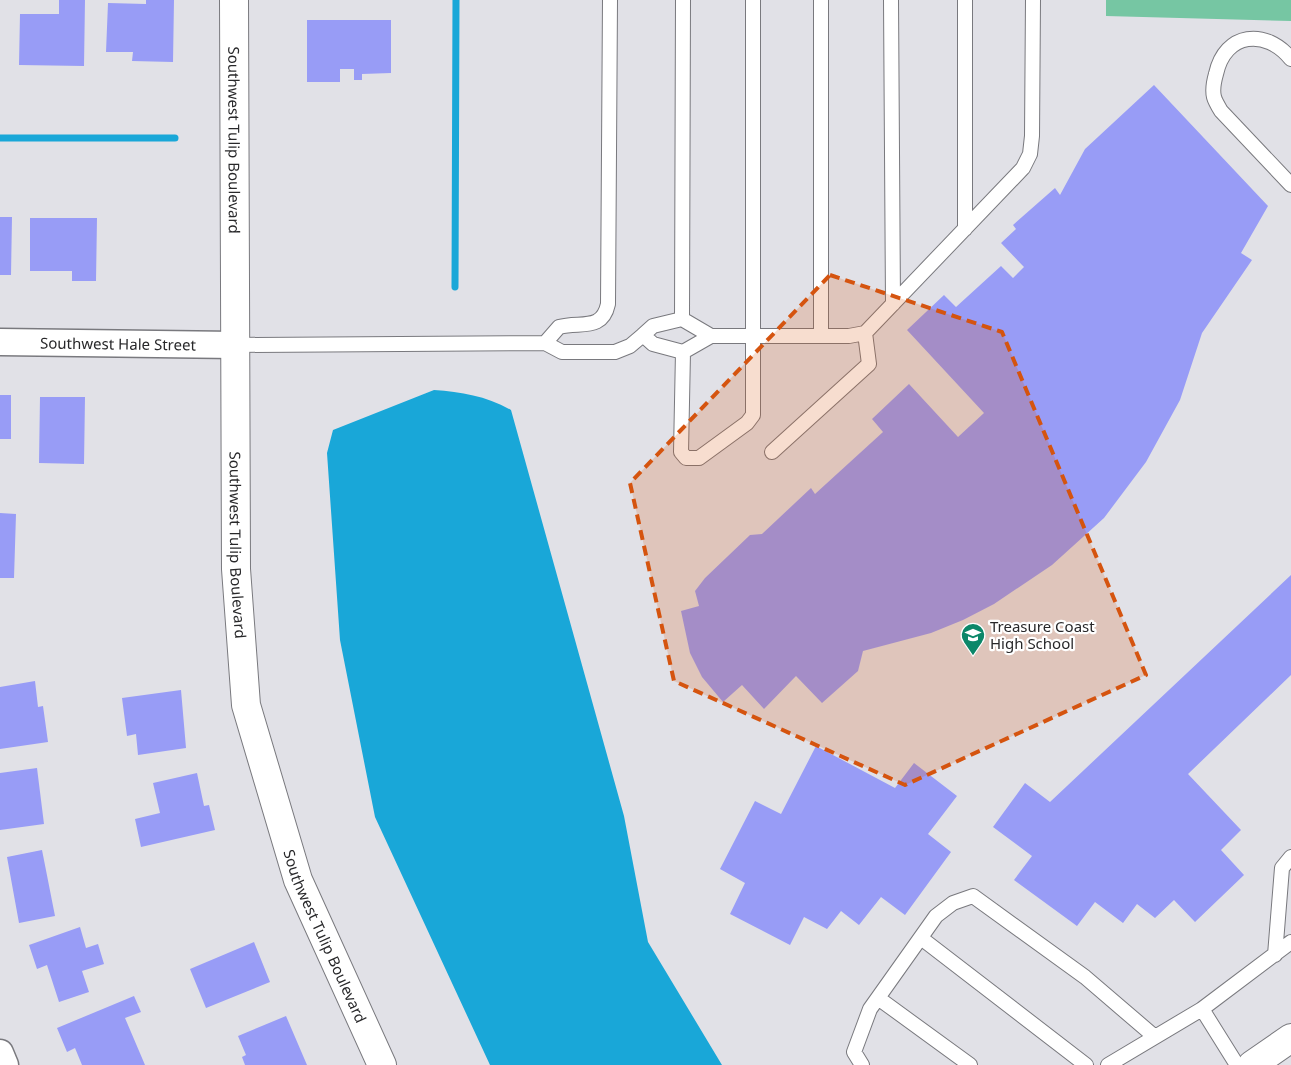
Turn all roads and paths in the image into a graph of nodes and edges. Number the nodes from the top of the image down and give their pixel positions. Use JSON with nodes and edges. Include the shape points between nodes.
{"nodes":[{"id":1,"x":234,"y":0,"type":"edge"},
{"id":2,"x":610,"y":0,"type":"edge"},
{"id":3,"x":683,"y":0,"type":"edge"},
{"id":4,"x":753,"y":0,"type":"edge"},
{"id":5,"x":821,"y":0,"type":"edge"},
{"id":6,"x":892,"y":0,"type":"edge"},
{"id":7,"x":965,"y":0,"type":"edge"},
{"id":8,"x":1032,"y":0,"type":"edge"},
{"id":9,"x":1291,"y":59,"type":"edge"},
{"id":10,"x":1291,"y":185,"type":"edge"},
{"id":11,"x":965,"y":229,"type":"junction"},
{"id":12,"x":893,"y":304,"type":"junction"},
{"id":13,"x":682,"y":320,"type":"junction"},
{"id":14,"x":865,"y":333,"type":"junction"},
{"id":15,"x":643,"y":335,"type":"junction"},
{"id":16,"x":753,"y":335,"type":"junction"},
{"id":17,"x":821,"y":335,"type":"junction"},
{"id":18,"x":710,"y":336,"type":"junction"},
{"id":19,"x":0,"y":342,"type":"edge"},
{"id":20,"x":545,"y":343,"type":"junction"},
{"id":21,"x":235,"y":345,"type":"junction"},
{"id":22,"x":683,"y":352,"type":"junction"},
{"id":23,"x":772,"y":452,"type":"dead end"},
{"id":24,"x":1291,"y":857,"type":"edge"},
{"id":25,"x":921,"y":938,"type":"junction"},
{"id":26,"x":1291,"y":942,"type":"edge"},
{"id":27,"x":1276,"y":956,"type":"junction"},
{"id":28,"x":878,"y":998,"type":"junction"},
{"id":29,"x":1202,"y":1009,"type":"junction"},
{"id":30,"x":1155,"y":1037,"type":"junction"},
{"id":31,"x":1291,"y":1038,"type":"edge"},
{"id":32,"x":0,"y":1053,"type":"edge"},
{"id":33,"x":5,"y":1065,"type":"edge"},
{"id":34,"x":382,"y":1065,"type":"edge"},
{"id":35,"x":862,"y":1065,"type":"edge"},
{"id":36,"x":970,"y":1065,"type":"edge"},
{"id":37,"x":1086,"y":1065,"type":"edge"},
{"id":38,"x":1108,"y":1065,"type":"edge"},
{"id":39,"x":1237,"y":1065,"type":"edge"},
{"id":40,"x":1252,"y":1065,"type":"edge"}],
"edges":[{"from":1,"to":21,"type":"street","name":"Southwest Tulip Boulevard"},
{"from":2,"to":20,"type":"lane","via":[[608,304],[605,315],[598,322],[558,327]]},
{"from":3,"to":13,"type":"lane"},
{"from":4,"to":16,"type":"lane"},
{"from":5,"to":17,"type":"lane"},
{"from":6,"to":12,"type":"lane"},
{"from":7,"to":11,"type":"lane"},
{"from":8,"to":11,"type":"lane","via":[[1030,154],[1023,168]]},
{"from":9,"to":10,"type":"lane","via":[[1270,41],[1258,38],[1244,40],[1233,44],[1223,54],[1213,84],[1214,97],[1221,111]]},
{"from":11,"to":12,"type":"lane"},
{"from":12,"to":14,"type":"lane"},
{"from":13,"to":15,"type":"lane","via":[[653,326]]},
{"from":13,"to":18,"type":"lane"},
{"from":14,"to":17,"type":"lane"},
{"from":14,"to":23,"type":"lane","via":[[869,364]]},
{"from":15,"to":20,"type":"lane","via":[[630,346],[615,352],[562,352]]},
{"from":15,"to":22,"type":"lane","via":[[652,344]]},
{"from":16,"to":17,"type":"lane"},
{"from":16,"to":18,"type":"lane"},
{"from":16,"to":22,"type":"lane","via":[[753,415],[747,423],[699,458],[686,458],[681,452]]},
{"from":18,"to":22,"type":"lane"},
{"from":19,"to":21,"type":"street","name":"Southwest Hale Street"},
{"from":20,"to":21,"type":"lane"},
{"from":21,"to":34,"type":"street","name":"Southwest Tulip Boulevard","via":[[236,569],[246,705],[298,880]]},
{"from":24,"to":27,"type":"lane","via":[[1282,868]]},
{"from":25,"to":28,"type":"lane"},
{"from":25,"to":30,"type":"lane","via":[[936,916],[953,903],[973,896],[1085,976]]},
{"from":25,"to":37,"type":"lane"},
{"from":26,"to":27,"type":"lane"},
{"from":27,"to":29,"type":"lane"},
{"from":28,"to":35,"type":"lane","via":[[870,1009],[854,1052]]},
{"from":28,"to":36,"type":"lane"},
{"from":29,"to":30,"type":"lane"},
{"from":29,"to":39,"type":"lane"},
{"from":30,"to":38,"type":"lane"},
{"from":31,"to":40,"type":"street"},
{"from":32,"to":33,"type":"street"}]}
